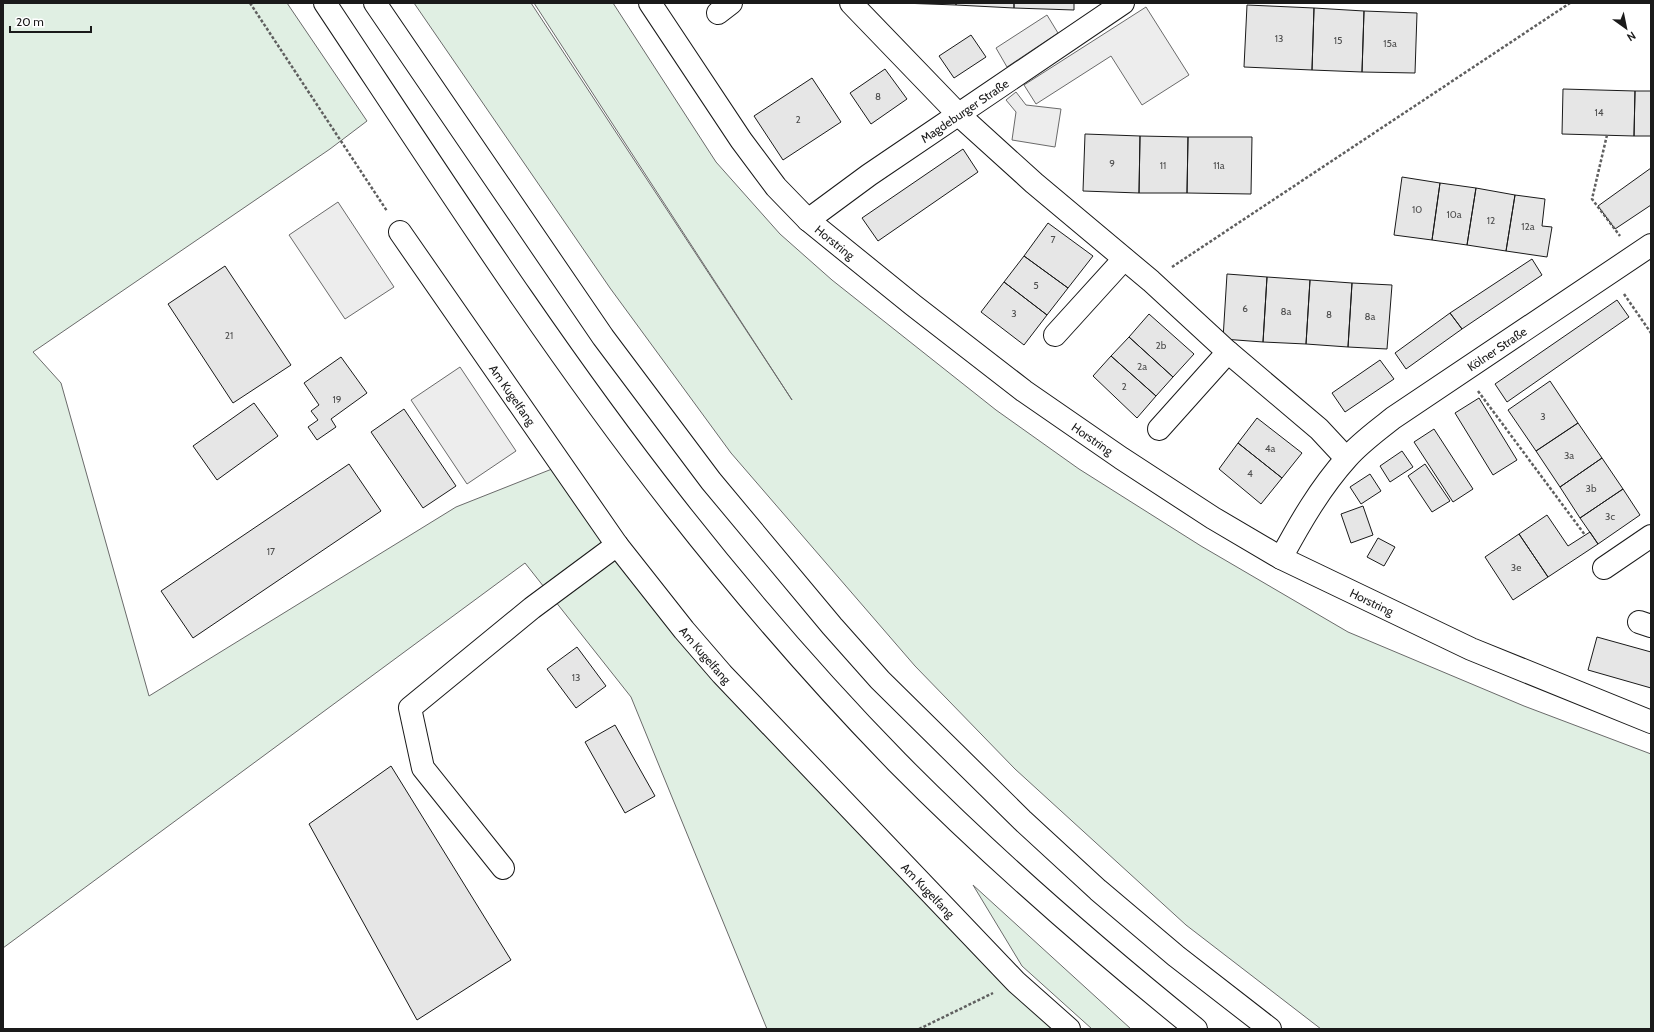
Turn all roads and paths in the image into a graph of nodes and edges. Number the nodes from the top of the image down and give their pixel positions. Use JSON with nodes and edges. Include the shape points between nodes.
{"nodes":[{"id":1,"x":250,"y":3,"type":"edge"},
{"id":2,"x":326,"y":3,"type":"edge"},
{"id":3,"x":375,"y":3,"type":"edge"},
{"id":4,"x":650,"y":3,"type":"edge"},
{"id":5,"x":851,"y":3,"type":"edge"},
{"id":6,"x":1123,"y":3,"type":"edge"},
{"id":7,"x":1570,"y":3,"type":"edge"},
{"id":8,"x":959,"y":115,"type":"junction"},
{"id":9,"x":1607,"y":135,"type":"dead end"},
{"id":10,"x":808,"y":220,"type":"junction"},
{"id":11,"x":400,"y":232,"type":"joint"},
{"id":12,"x":1643,"y":250,"type":"edge"},
{"id":13,"x":1124,"y":259,"type":"junction"},
{"id":14,"x":1609,"y":273,"type":"junction"},
{"id":15,"x":1151,"y":281,"type":"junction"},
{"id":16,"x":1651,"y":333,"type":"edge"},
{"id":17,"x":1055,"y":335,"type":"dead end"},
{"id":18,"x":1228,"y":352,"type":"junction"},
{"id":19,"x":1464,"y":372,"type":"junction"},
{"id":20,"x":1159,"y":429,"type":"dead end"},
{"id":21,"x":1346,"y":458,"type":"junction"},
{"id":22,"x":1585,"y":535,"type":"dead end"},
{"id":23,"x":1651,"y":536,"type":"edge"},
{"id":24,"x":617,"y":545,"type":"junction"},
{"id":25,"x":1281,"y":558,"type":"junction"},
{"id":26,"x":1604,"y":568,"type":"dead end"},
{"id":27,"x":1651,"y":722,"type":"edge"},
{"id":28,"x":503,"y":868,"type":"dead end"},
{"id":29,"x":1016,"y":982,"type":"junction"},
{"id":30,"x":919,"y":1029,"type":"edge"},
{"id":31,"x":1069,"y":1029,"type":"edge"},
{"id":32,"x":1196,"y":1029,"type":"edge"},
{"id":33,"x":1270,"y":1029,"type":"edge"}],
"edges":[{"from":1,"to":11,"type":"path"},
{"from":2,"to":32,"type":"main road","via":[[480,237],[569,365],[674,505],[736,582],[896,761],[988,850],[1140,984]]},
{"from":3,"to":33,"type":"main road","via":[[603,337],[711,481],[832,626],[880,680],[1022,820],[1098,890],[1176,956]]},
{"from":4,"to":10,"type":"main road","name":"Horstring","via":[[762,170]]},
{"from":5,"to":8,"type":"main road"},
{"from":6,"to":8,"type":"main road","name":"Magdeburger Straße"},
{"from":7,"to":15,"type":"path"},
{"from":8,"to":10,"type":"main road","name":"Magdeburger Straße"},
{"from":8,"to":13,"type":"main road"},
{"from":9,"to":12,"type":"path","via":[[1592,199]]},
{"from":10,"to":25,"type":"main road","name":"Horstring","via":[[913,306],[1024,391],[1220,522]]},
{"from":11,"to":24,"type":"main road","name":"Am Kugelfang"},
{"from":12,"to":14,"type":"main road","name":"Kölner Straße"},
{"from":13,"to":15,"type":"main road"},
{"from":13,"to":17,"type":"main road"},
{"from":14,"to":16,"type":"path"},
{"from":14,"to":19,"type":"main road","name":"Kölner Straße"},
{"from":15,"to":18,"type":"main road"},
{"from":18,"to":20,"type":"main road"},
{"from":18,"to":21,"type":"main road","via":[[1319,429]]},
{"from":19,"to":21,"type":"main road","name":"Kölner Straße","via":[[1393,418]]},
{"from":19,"to":22,"type":"path"},
{"from":21,"to":25,"type":"main road","name":"Kölner Straße","via":[[1305,515]]},
{"from":23,"to":26,"type":"main road"},
{"from":24,"to":28,"type":"main road","via":[[532,608],[410,708],[423,768]]},
{"from":24,"to":29,"type":"main road","name":"Am Kugelfang","via":[[722,674]]},
{"from":25,"to":27,"type":"main road","name":"Horstring","via":[[1471,649]]},
{"from":29,"to":30,"type":"path"},
{"from":29,"to":31,"type":"main road","name":"Am Kugelfang"}]}
